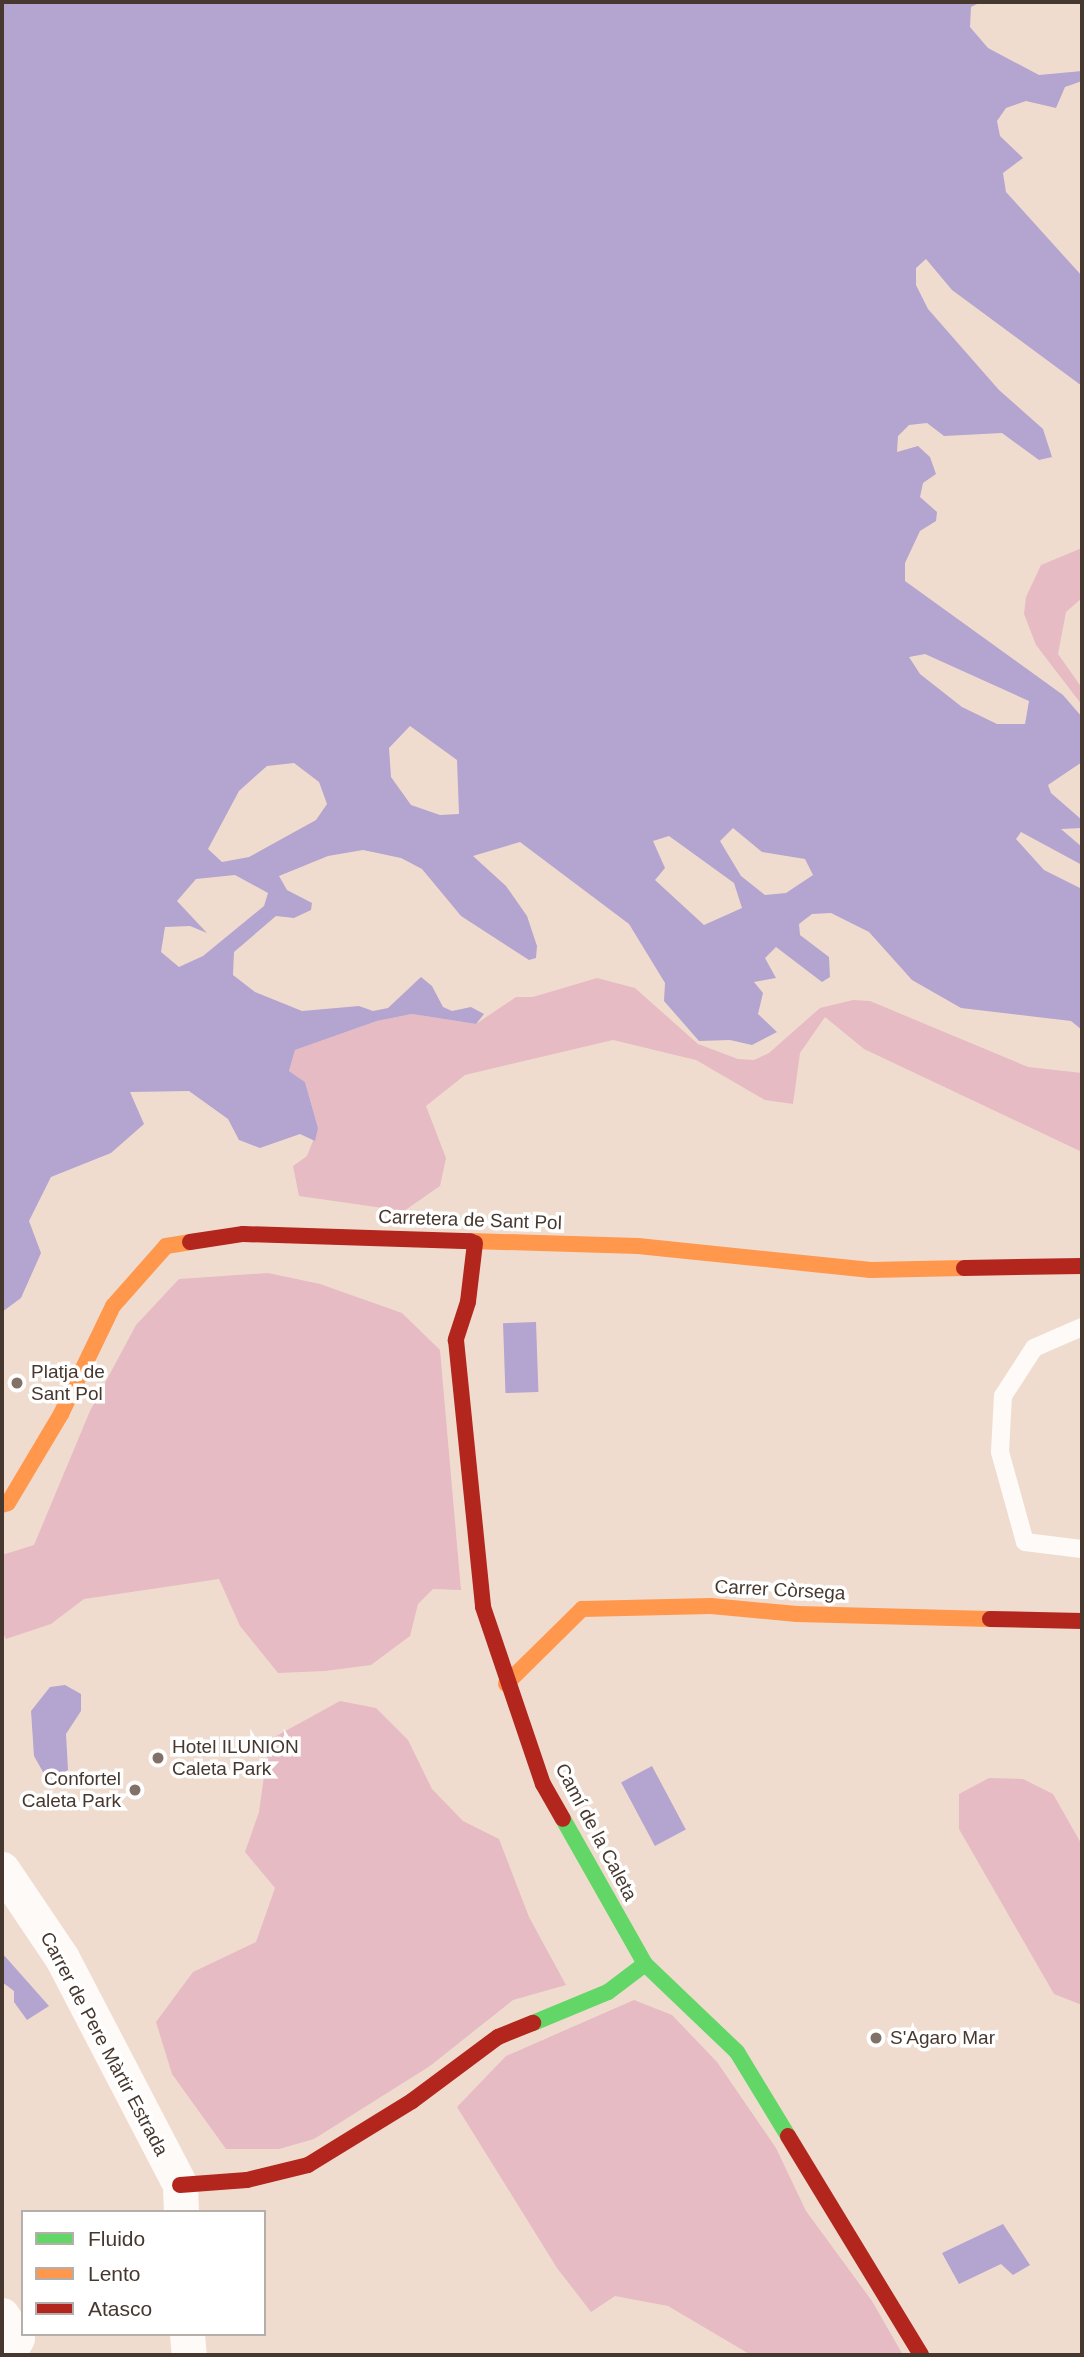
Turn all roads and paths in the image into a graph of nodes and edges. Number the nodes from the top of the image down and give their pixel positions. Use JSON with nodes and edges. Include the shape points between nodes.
{"nodes":[{"id":1,"x":475,"y":1242,"type":"junction"},
{"id":2,"x":1082,"y":1266,"type":"edge"},
{"id":3,"x":1082,"y":1327,"type":"edge"},
{"id":4,"x":2,"y":1505,"type":"edge"},
{"id":5,"x":1082,"y":1549,"type":"edge"},
{"id":6,"x":1082,"y":1621,"type":"edge"},
{"id":7,"x":506,"y":1684,"type":"junction"},
{"id":8,"x":2,"y":1869,"type":"edge"},
{"id":9,"x":645,"y":1964,"type":"junction"},
{"id":10,"x":181,"y":2198,"type":"edge"},
{"id":11,"x":187,"y":2336,"type":"edge"},
{"id":12,"x":189,"y":2355,"type":"edge"},
{"id":13,"x":921,"y":2355,"type":"edge"}],
"edges":[{"from":1,"to":2,"type":"street","name":"Carretera de Sant Pol","via":[[638,1245],[871,1270]]},
{"from":1,"to":4,"type":"street","name":"Carretera de Sant Pol","via":[[243,1234],[166,1246],[113,1306],[61,1414],[8,1503]]},
{"from":1,"to":7,"type":"street","name":"Camí de la Caleta","via":[[468,1302],[456,1340],[483,1607]]},
{"from":3,"to":5,"type":"lane","via":[[1034,1348],[1009,1386],[1003,1396],[1000,1452],[1024,1542]]},
{"from":6,"to":7,"type":"street","name":"Carrer Còrsega","via":[[797,1614],[711,1606],[582,1609]]},
{"from":7,"to":9,"type":"street","name":"Camí de la Caleta","via":[[543,1784]]},
{"from":8,"to":10,"type":"street","name":"Carrer de Pere Màrtir Estrada","via":[[62,1958]]},
{"from":9,"to":10,"type":"street","name":"Carrer de Pere Màrtir Estrada","via":[[608,1992],[498,2036],[412,2101],[309,2165]]},
{"from":9,"to":13,"type":"street","name":"Camí de la Caleta","via":[[737,2052]]},
{"from":11,"to":12,"type":"street"}]}
